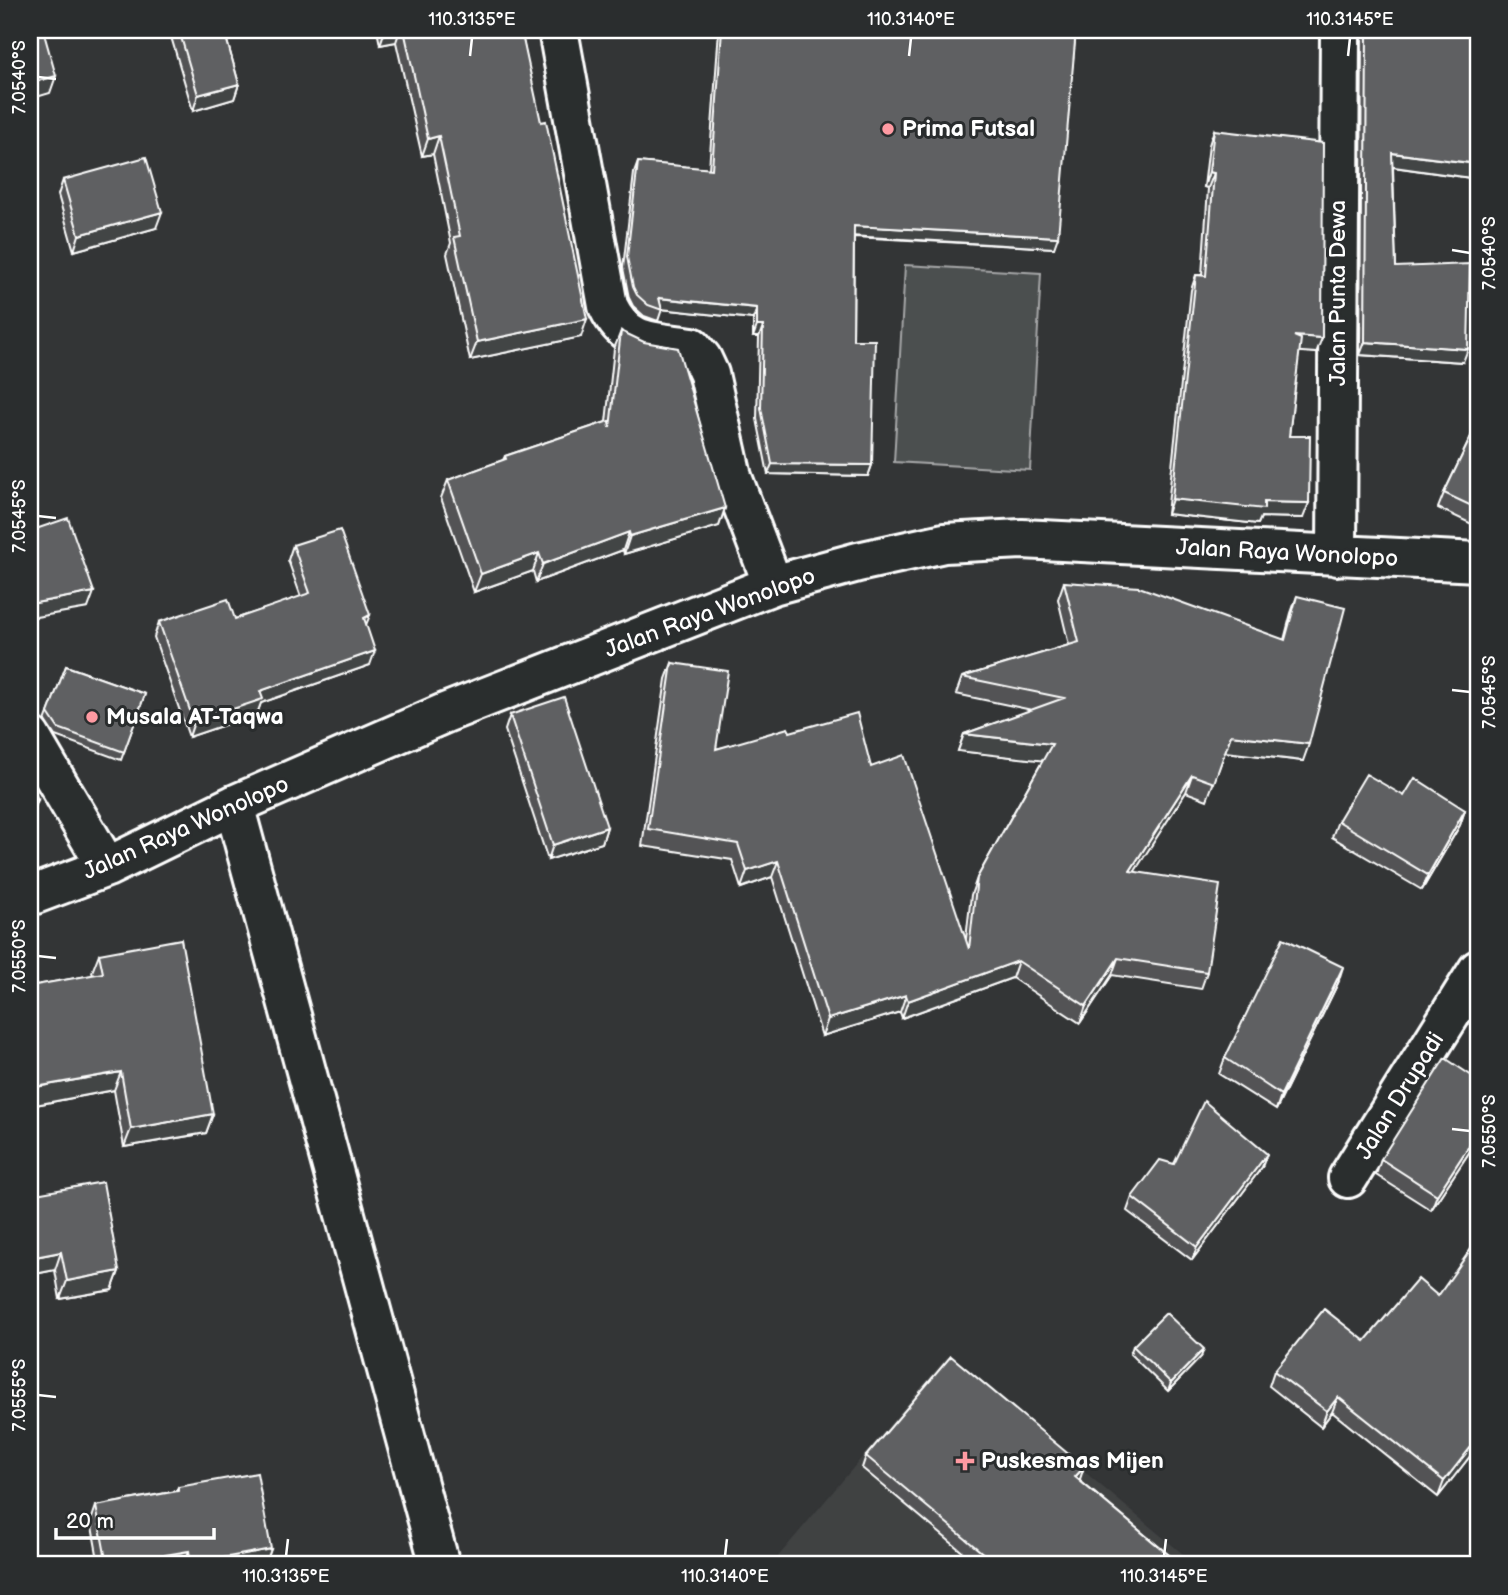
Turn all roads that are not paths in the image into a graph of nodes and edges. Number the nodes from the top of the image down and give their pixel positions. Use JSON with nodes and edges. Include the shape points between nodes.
{"nodes":[{"id":1,"x":558,"y":30,"type":"edge"},
{"id":2,"x":1340,"y":30,"type":"edge"},
{"id":3,"x":1337,"y":556,"type":"junction"},
{"id":4,"x":1478,"y":562,"type":"edge"},
{"id":5,"x":773,"y":585,"type":"junction"},
{"id":6,"x":30,"y":736,"type":"edge"},
{"id":7,"x":234,"y":805,"type":"junction"},
{"id":8,"x":107,"y":867,"type":"junction"},
{"id":9,"x":30,"y":896,"type":"edge"},
{"id":10,"x":1478,"y":970,"type":"edge"},
{"id":11,"x":1465,"y":1020,"type":"edge"},
{"id":12,"x":1348,"y":1178,"type":"dead end"},
{"id":13,"x":440,"y":1565,"type":"edge"}],
"edges":[{"from":1,"to":5,"type":"street","via":[[608,306],[626,333],[641,340],[692,347],[702,359],[732,477]]},
{"from":2,"to":3,"type":"street","name":"Jalan Punta Dewa"},
{"from":3,"to":4,"type":"street","name":"Jalan Raya Wonolopo"},
{"from":3,"to":5,"type":"street","name":"Jalan Raya Wonolopo","via":[[1022,538],[944,543]]},
{"from":5,"to":7,"type":"street","name":"Jalan Raya Wonolopo","via":[[445,713]]},
{"from":6,"to":8,"type":"street"},
{"from":7,"to":8,"type":"street","name":"Jalan Raya Wonolopo"},
{"from":7,"to":13,"type":"street"},
{"from":8,"to":9,"type":"street","name":"Jalan Raya Wonolopo"},
{"from":10,"to":11,"type":"street","name":"Jalan Drupadi"},
{"from":11,"to":12,"type":"street","name":"Jalan Drupadi"}]}
